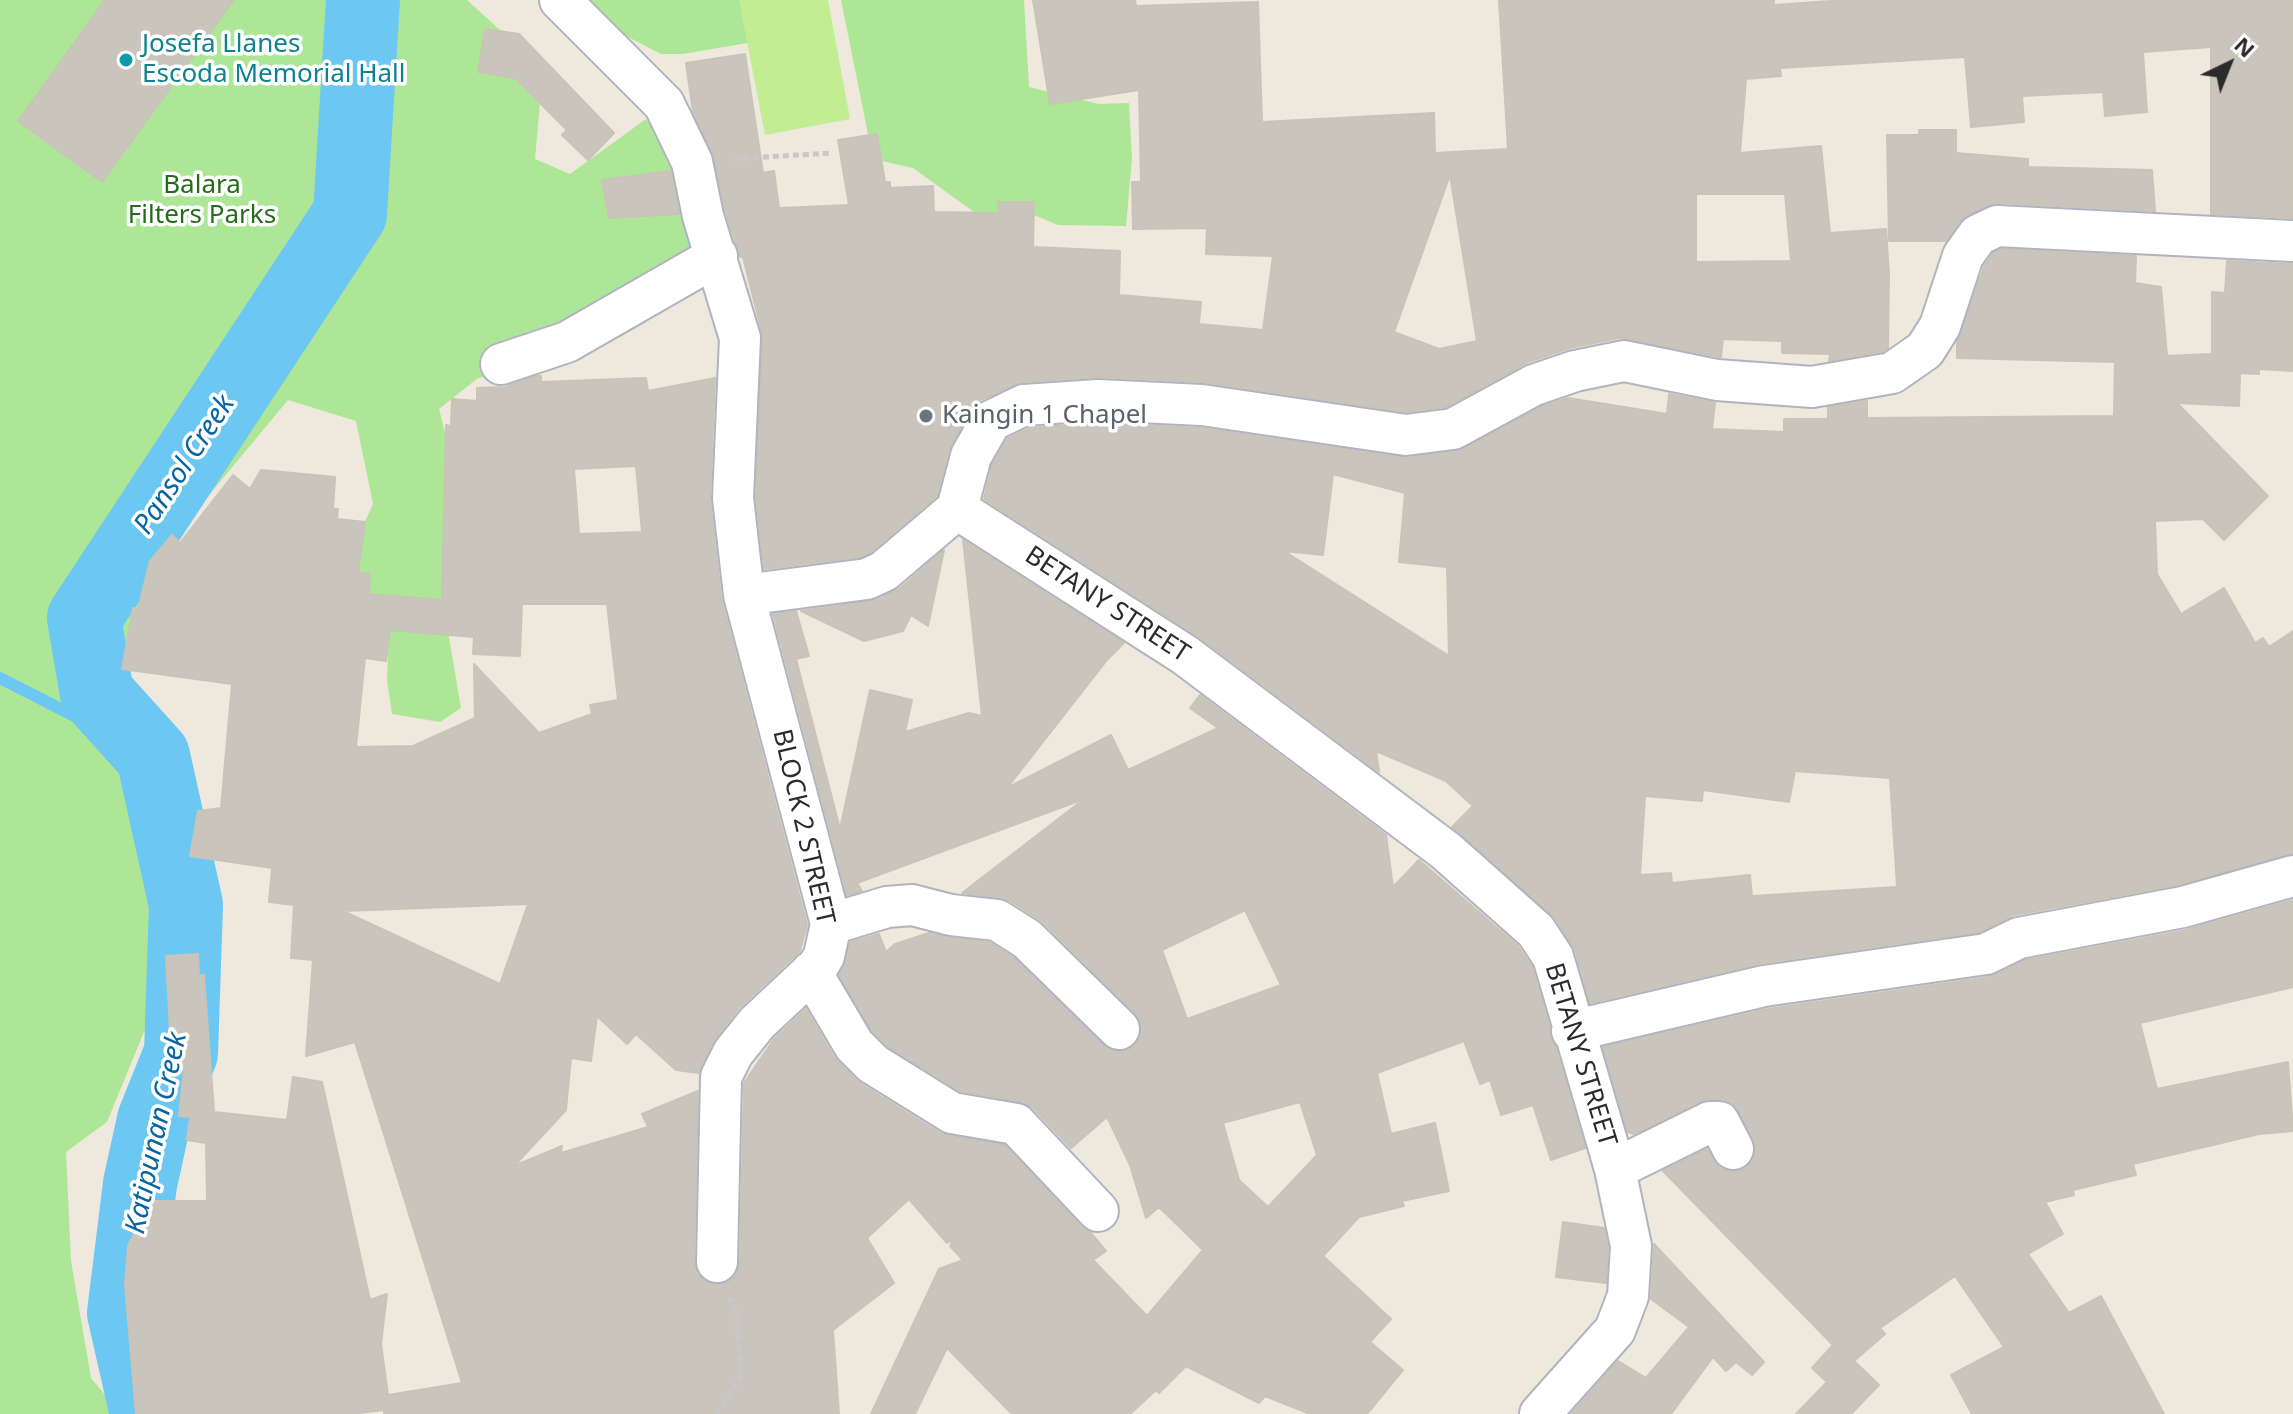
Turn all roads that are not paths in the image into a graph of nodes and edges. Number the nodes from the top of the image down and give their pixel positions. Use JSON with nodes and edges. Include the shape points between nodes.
{"nodes":[{"id":1,"x":560,"y":0,"type":"edge"},
{"id":2,"x":2293,"y":241,"type":"edge"},
{"id":3,"x":717,"y":256,"type":"junction"},
{"id":4,"x":501,"y":364,"type":"dead end"},
{"id":5,"x":957,"y":509,"type":"junction"},
{"id":6,"x":744,"y":595,"type":"junction"},
{"id":7,"x":2293,"y":876,"type":"edge"},
{"id":8,"x":831,"y":924,"type":"junction"},
{"id":9,"x":811,"y":972,"type":"junction"},
{"id":10,"x":1119,"y":1029,"type":"dead end"},
{"id":11,"x":1572,"y":1031,"type":"junction"},
{"id":12,"x":1733,"y":1149,"type":"dead end"},
{"id":13,"x":1615,"y":1169,"type":"junction"},
{"id":14,"x":1098,"y":1211,"type":"dead end"},
{"id":15,"x":717,"y":1262,"type":"road end"},
{"id":16,"x":1540,"y":1414,"type":"edge"}],
"edges":[{"from":1,"to":3,"type":"street","via":[[664,104],[692,162]]},
{"from":2,"to":5,"type":"street","via":[[1997,226],[1978,235],[1963,256],[1940,326],[1925,350],[1892,373],[1812,387],[1717,380],[1624,361],[1534,385],[1453,429],[1406,435],[1202,405],[1098,400],[1024,405],[991,421],[971,456]]},
{"from":3,"to":4,"type":"street","via":[[567,342]]},
{"from":3,"to":6,"type":"street","via":[[740,338],[733,498]]},
{"from":5,"to":6,"type":"street","via":[[884,571],[867,579]]},
{"from":5,"to":11,"type":"street","name":"BETANY STREET","via":[[1185,655],[1446,851],[1536,931],[1553,957]]},
{"from":6,"to":8,"type":"street","name":"BLOCK 2 STREET"},
{"from":7,"to":11,"type":"street","via":[[2183,907],[2019,938],[1986,954],[1764,986]]},
{"from":8,"to":9,"type":"street","name":"BLOCK 2 STREET","via":[[824,956]]},
{"from":8,"to":10,"type":"street","via":[[912,905],[997,920],[1027,939]]},
{"from":9,"to":14,"type":"street","via":[[854,1045],[873,1064],[952,1113],[1016,1124]]},
{"from":9,"to":15,"type":"street","name":"BLOCK 2 STREET","via":[[757,1023],[721,1077]]},
{"from":11,"to":13,"type":"street","name":"BETANY STREET"},
{"from":12,"to":13,"type":"street","via":[[1719,1122],[1710,1122]]},
{"from":13,"to":16,"type":"street","name":"BETANY STREET","via":[[1631,1246],[1628,1296],[1615,1330]]}]}
